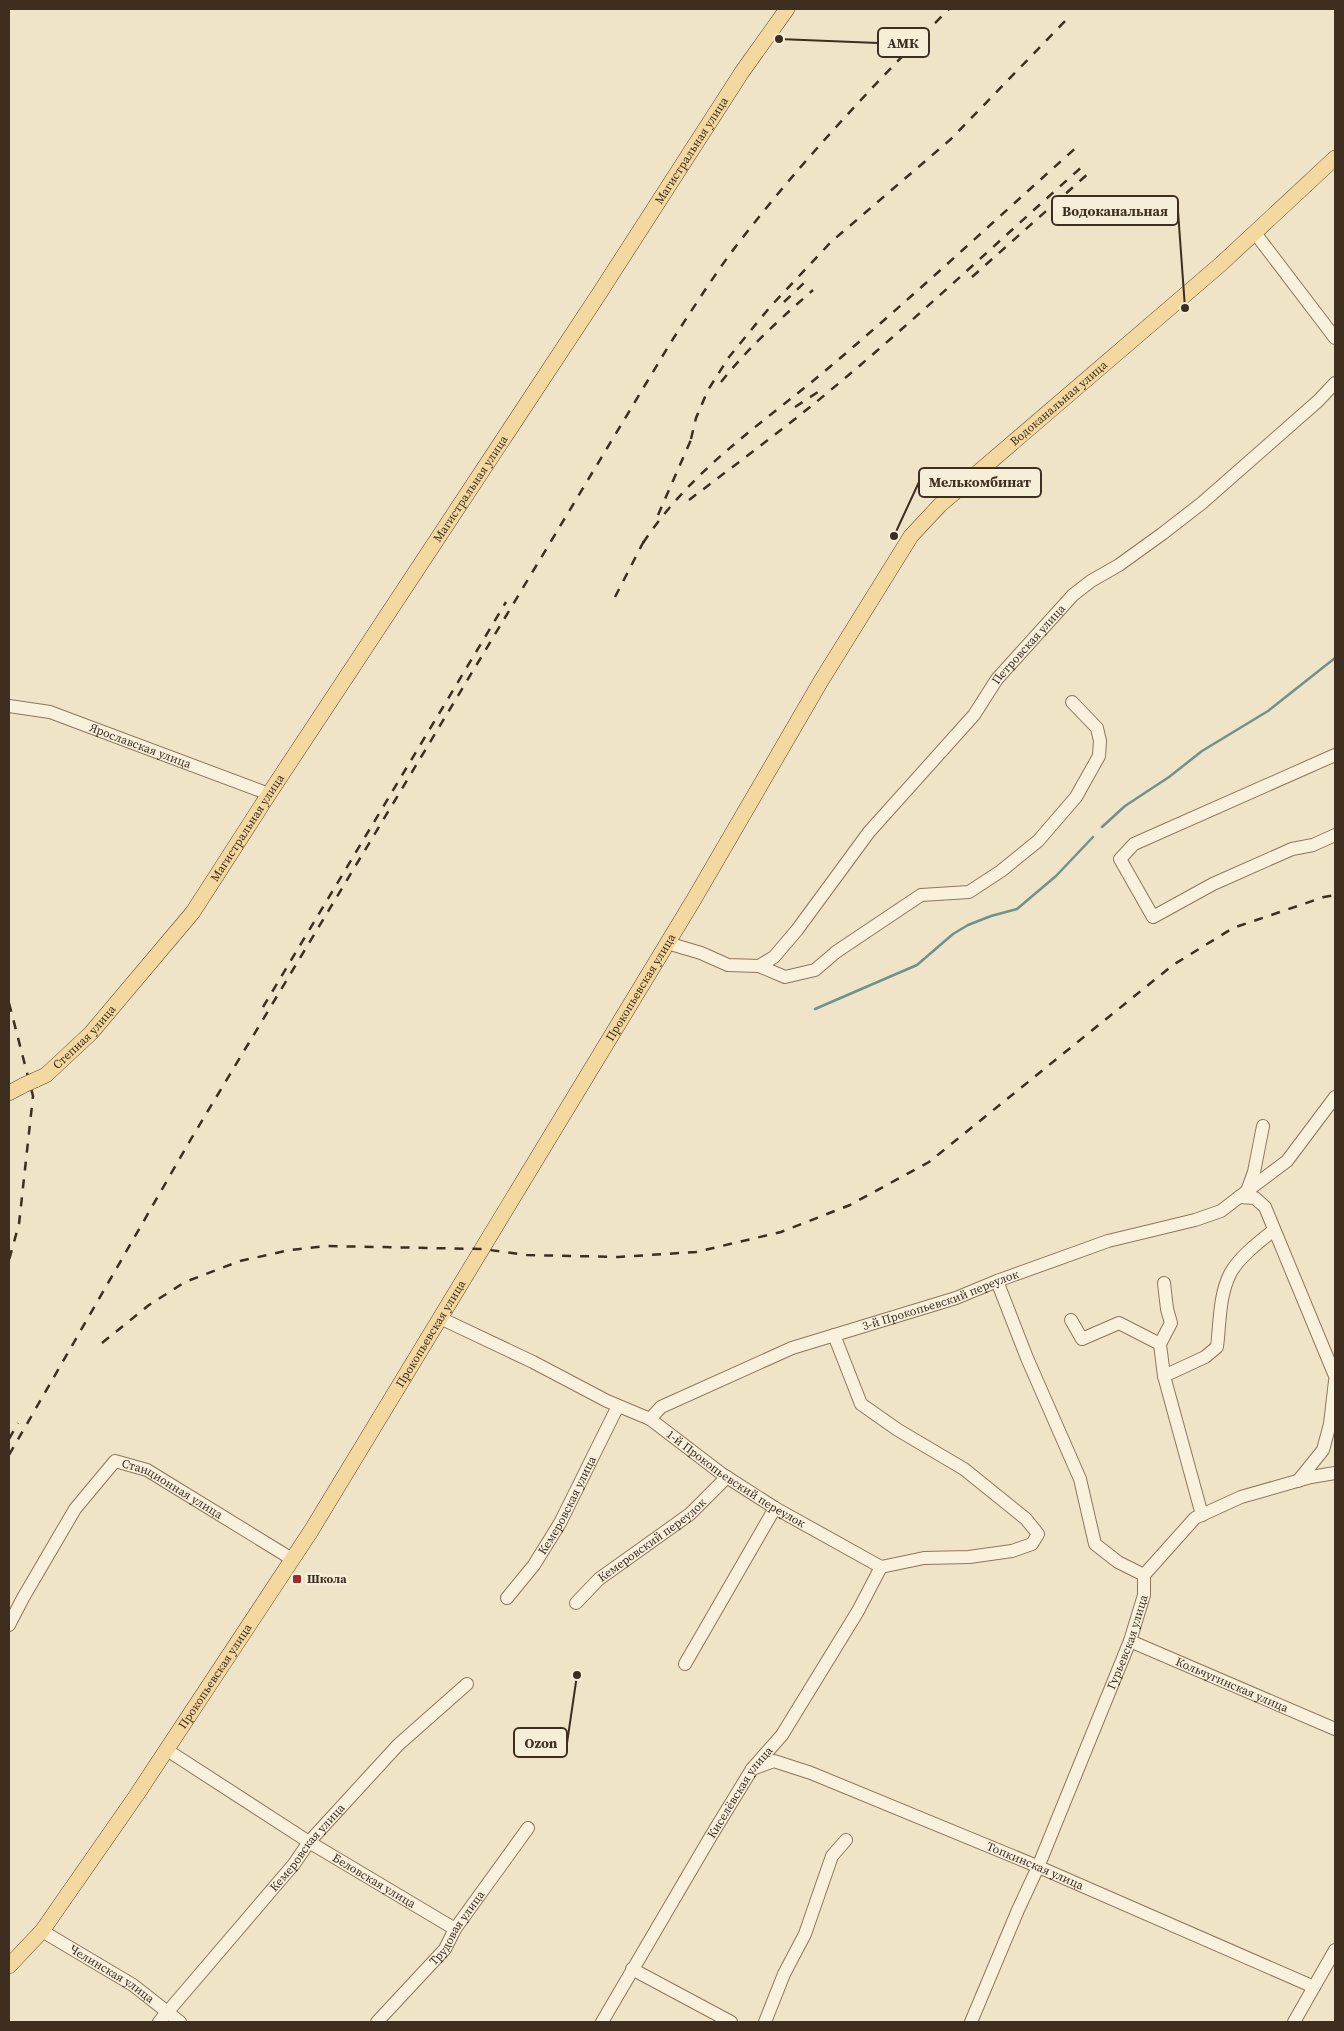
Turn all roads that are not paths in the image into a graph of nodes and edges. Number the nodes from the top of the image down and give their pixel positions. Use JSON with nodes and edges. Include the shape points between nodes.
{"nodes":[{"id":1,"x":784,"y":10,"type":"edge"},
{"id":2,"x":1335,"y":158,"type":"edge"},
{"id":3,"x":1254,"y":233,"type":"junction"},
{"id":4,"x":1335,"y":338,"type":"edge"},
{"id":5,"x":1335,"y":383,"type":"edge"},
{"id":6,"x":821,"y":681,"type":"joint"},
{"id":7,"x":1072,"y":702,"type":"dead end"},
{"id":8,"x":9,"y":706,"type":"edge"},
{"id":9,"x":1335,"y":755,"type":"edge"},
{"id":10,"x":269,"y":794,"type":"junction"},
{"id":11,"x":1335,"y":835,"type":"edge"},
{"id":12,"x":674,"y":944,"type":"dead end"},
{"id":13,"x":149,"y":966,"type":"joint"},
{"id":14,"x":759,"y":966,"type":"junction"},
{"id":15,"x":9,"y":1093,"type":"edge"},
{"id":16,"x":1335,"y":1097,"type":"edge"},
{"id":17,"x":1263,"y":1126,"type":"dead end"},
{"id":18,"x":1243,"y":1194,"type":"junction"},
{"id":19,"x":1274,"y":1230,"type":"junction"},
{"id":20,"x":997,"y":1281,"type":"junction"},
{"id":21,"x":1164,"y":1283,"type":"dead end"},
{"id":22,"x":440,"y":1318,"type":"junction"},
{"id":23,"x":1071,"y":1320,"type":"dead end"},
{"id":24,"x":834,"y":1335,"type":"junction"},
{"id":25,"x":1160,"y":1344,"type":"junction"},
{"id":26,"x":1164,"y":1376,"type":"junction"},
{"id":27,"x":1335,"y":1376,"type":"edge"},
{"id":28,"x":1335,"y":1381,"type":"edge"},
{"id":29,"x":618,"y":1406,"type":"junction"},
{"id":30,"x":650,"y":1419,"type":"junction"},
{"id":31,"x":1335,"y":1472,"type":"edge"},
{"id":32,"x":727,"y":1477,"type":"junction"},
{"id":33,"x":1298,"y":1481,"type":"junction"},
{"id":34,"x":775,"y":1508,"type":"junction"},
{"id":35,"x":1202,"y":1515,"type":"junction"},
{"id":36,"x":292,"y":1559,"type":"junction"},
{"id":37,"x":881,"y":1567,"type":"junction"},
{"id":38,"x":1144,"y":1575,"type":"junction"},
{"id":39,"x":507,"y":1598,"type":"dead end"},
{"id":40,"x":576,"y":1603,"type":"dead end"},
{"id":41,"x":9,"y":1625,"type":"edge"},
{"id":42,"x":1130,"y":1641,"type":"junction"},
{"id":43,"x":685,"y":1664,"type":"dead end"},
{"id":44,"x":467,"y":1684,"type":"dead end"},
{"id":45,"x":1335,"y":1729,"type":"edge"},
{"id":46,"x":166,"y":1750,"type":"junction"},
{"id":47,"x":752,"y":1769,"type":"junction"},
{"id":48,"x":528,"y":1828,"type":"dead end"},
{"id":49,"x":846,"y":1840,"type":"dead end"},
{"id":50,"x":309,"y":1842,"type":"junction"},
{"id":51,"x":1038,"y":1867,"type":"junction"},
{"id":52,"x":455,"y":1929,"type":"junction"},
{"id":53,"x":42,"y":1931,"type":"junction"},
{"id":54,"x":1335,"y":1950,"type":"edge"},
{"id":55,"x":9,"y":1966,"type":"edge"},
{"id":56,"x":632,"y":1969,"type":"junction"},
{"id":57,"x":1314,"y":1987,"type":"junction"},
{"id":58,"x":168,"y":2011,"type":"junction"},
{"id":59,"x":159,"y":2022,"type":"edge"},
{"id":60,"x":180,"y":2022,"type":"edge"},
{"id":61,"x":377,"y":2022,"type":"edge"},
{"id":62,"x":602,"y":2022,"type":"edge"},
{"id":63,"x":731,"y":2022,"type":"edge"},
{"id":64,"x":765,"y":2022,"type":"edge"},
{"id":65,"x":971,"y":2022,"type":"edge"},
{"id":66,"x":1294,"y":2022,"type":"edge"}],
"edges":[{"from":1,"to":10,"type":"main road","name":"Магистральная улица"},
{"from":2,"to":3,"type":"main road","name":"Водоканальная улица"},
{"from":3,"to":4,"type":"street"},
{"from":3,"to":6,"type":"main road","name":"Водоканальная улица","via":[[940,505],[911,536]]},
{"from":5,"to":14,"type":"street","name":"Петровская улица","via":[[1202,503],[1073,595],[997,679],[974,715],[869,832],[797,930],[774,957]]},
{"from":6,"to":22,"type":"main road","name":"Прокопьевская улица","via":[[693,901]]},
{"from":7,"to":14,"type":"street","via":[[1097,728],[1099,756],[1076,797],[1038,841],[969,892],[921,895],[836,952],[815,970],[785,976]]},
{"from":8,"to":10,"type":"street","name":"Ярославская улица","via":[[50,712]]},
{"from":9,"to":11,"type":"street","via":[[1134,844],[1120,859],[1152,917],[1213,884],[1292,849],[1313,845]]},
{"from":10,"to":13,"type":"main road","name":"Магистральная улица","via":[[194,912]]},
{"from":12,"to":14,"type":"street","via":[[728,965]]},
{"from":13,"to":15,"type":"main road","name":"Степная улица","via":[[91,1034],[46,1075]]},
{"from":16,"to":18,"type":"street","name":"3-й Прокопьевский переулок","via":[[1287,1161]]},
{"from":17,"to":18,"type":"street","via":[[1254,1172]]},
{"from":18,"to":19,"type":"street","via":[[1255,1198],[1265,1207]]},
{"from":18,"to":20,"type":"street","name":"3-й Прокопьевский переулок","via":[[1221,1210],[1195,1220],[1108,1241]]},
{"from":19,"to":26,"type":"street","via":[[1252,1248],[1230,1273],[1220,1313],[1217,1347],[1205,1357]]},
{"from":19,"to":27,"type":"street"},
{"from":20,"to":24,"type":"street","name":"3-й Прокопьевский переулок","via":[[917,1311]]},
{"from":20,"to":38,"type":"street","via":[[1080,1479],[1095,1544],[1118,1562]]},
{"from":21,"to":25,"type":"street","via":[[1171,1323]]},
{"from":22,"to":29,"type":"street","name":"1-й Прокопьевский переулок"},
{"from":22,"to":36,"type":"main road","name":"Прокопьевская улица"},
{"from":23,"to":25,"type":"street","via":[[1082,1340],[1119,1323]]},
{"from":24,"to":30,"type":"street","name":"3-й Прокопьевский переулок","via":[[792,1348],[661,1407]]},
{"from":24,"to":37,"type":"street","via":[[861,1404],[964,1469],[1026,1519],[1038,1534],[1032,1544],[1012,1551],[969,1557],[924,1558]]},
{"from":25,"to":26,"type":"street"},
{"from":26,"to":35,"type":"street"},
{"from":28,"to":33,"type":"street","via":[[1323,1450]]},
{"from":29,"to":30,"type":"street","name":"1-й Прокопьевский переулок"},
{"from":29,"to":39,"type":"street","name":"Кемеровская улица","via":[[560,1523],[534,1565]]},
{"from":30,"to":32,"type":"street","name":"1-й Прокопьевский переулок"},
{"from":31,"to":33,"type":"street"},
{"from":32,"to":34,"type":"street","name":"1-й Прокопьевский переулок"},
{"from":32,"to":40,"type":"street","name":"Кемеровский переулок","via":[[690,1514],[599,1579]]},
{"from":33,"to":35,"type":"street","via":[[1241,1497]]},
{"from":34,"to":37,"type":"street","name":"1-й Прокопьевский переулок"},
{"from":34,"to":43,"type":"street"},
{"from":35,"to":38,"type":"street","via":[[1195,1518]]},
{"from":36,"to":41,"type":"street","name":"Станционная улица","via":[[147,1470],[115,1461],[75,1509]]},
{"from":36,"to":46,"type":"main road","name":"Прокопьевская улица"},
{"from":37,"to":47,"type":"street","name":"Киселёвская улица","via":[[858,1611],[782,1735]]},
{"from":38,"to":42,"type":"street","name":"Гурьевская улица","via":[[1144,1595]]},
{"from":42,"to":45,"type":"street","name":"Кольчугинская улица"},
{"from":42,"to":51,"type":"street","name":"Гурьевская улица"},
{"from":44,"to":50,"type":"street","name":"Кемеровская улица","via":[[398,1745]]},
{"from":46,"to":50,"type":"street","name":"Беловская улица"},
{"from":46,"to":53,"type":"main road","name":"Прокопьевская улица"},
{"from":47,"to":51,"type":"street","name":"Топкинская улица","via":[[774,1761]]},
{"from":47,"to":56,"type":"street","name":"Киселёвская улица"},
{"from":48,"to":52,"type":"street","name":"Трудовая улица"},
{"from":49,"to":64,"type":"street","via":[[832,1856],[805,1934],[784,1974]]},
{"from":50,"to":52,"type":"street","name":"Беловская улица"},
{"from":50,"to":58,"type":"street","name":"Кемеровская улица","via":[[294,1864]]},
{"from":51,"to":57,"type":"street","name":"Топкинская улица"},
{"from":51,"to":65,"type":"street","name":"Гурьевская улица"},
{"from":52,"to":61,"type":"street","name":"Трудовая улица","via":[[445,1949]]},
{"from":53,"to":55,"type":"main road","name":"Прокопьевская улица"},
{"from":53,"to":58,"type":"street","name":"Челинская улица","via":[[133,1985]]},
{"from":54,"to":57,"type":"street"},
{"from":56,"to":62,"type":"street","name":"Киселёвская улица"},
{"from":56,"to":63,"type":"street"},
{"from":57,"to":66,"type":"street"},
{"from":58,"to":59,"type":"street","name":"Кемеровская улица"},
{"from":58,"to":60,"type":"street","name":"Челинская улица"}]}
